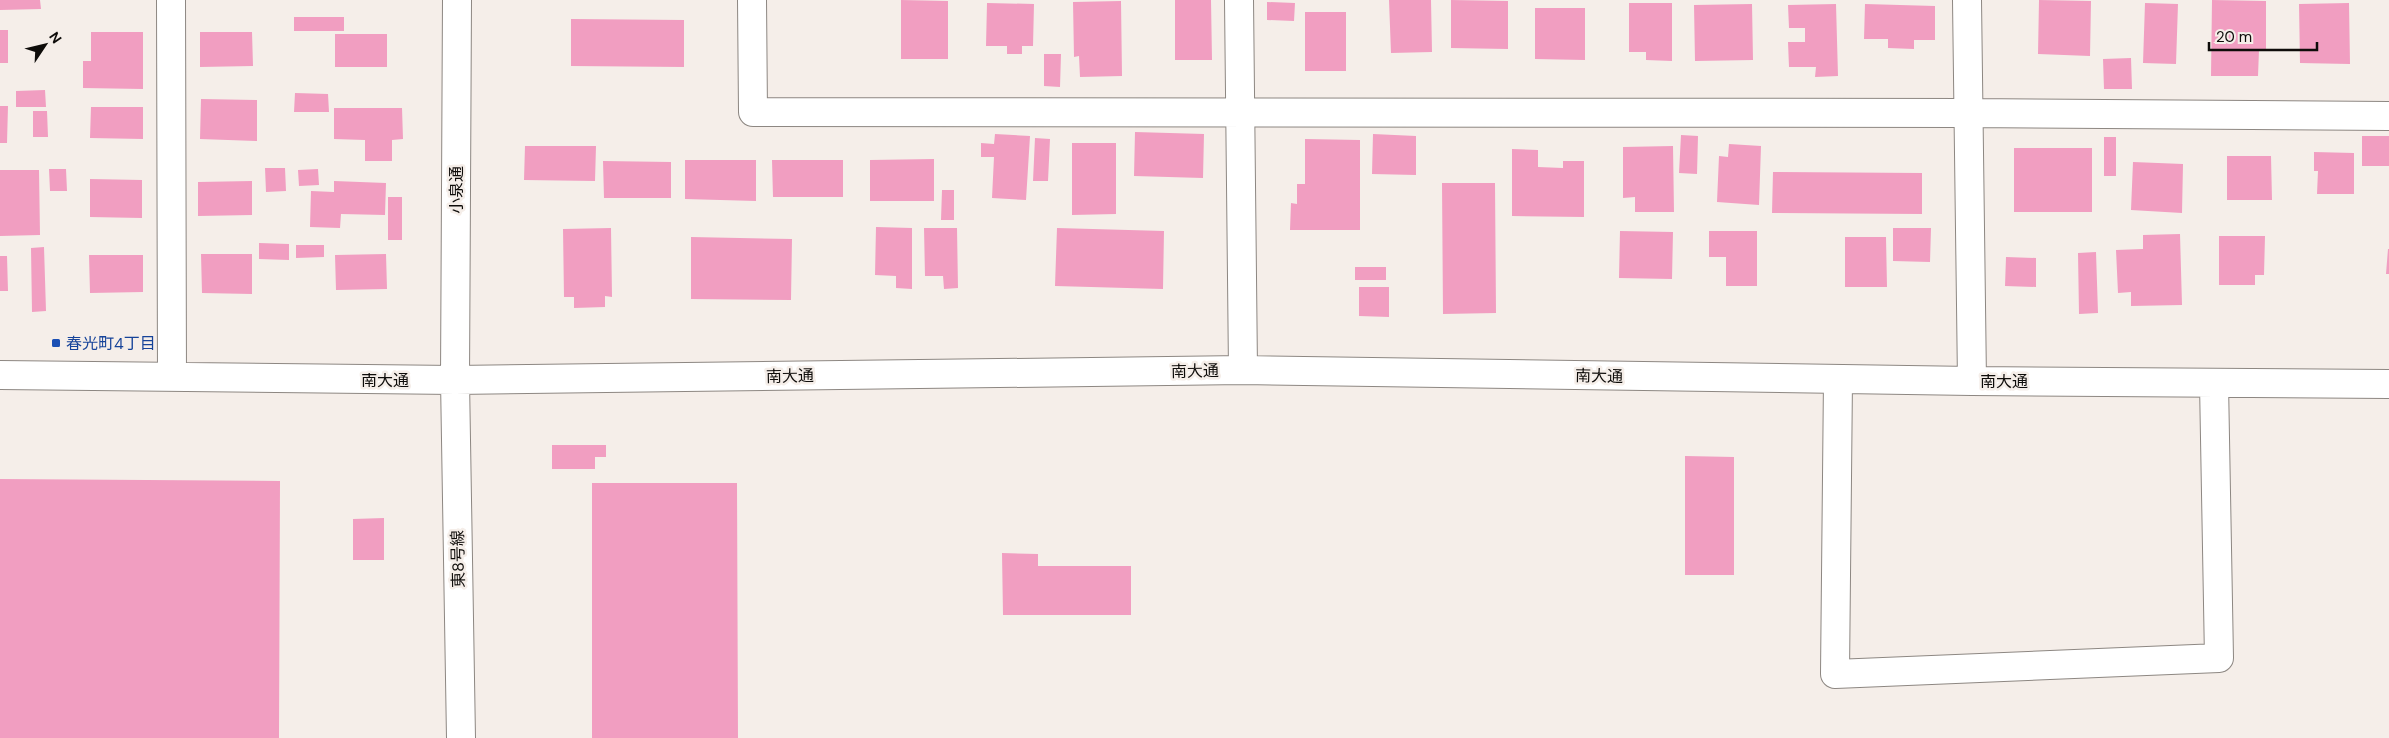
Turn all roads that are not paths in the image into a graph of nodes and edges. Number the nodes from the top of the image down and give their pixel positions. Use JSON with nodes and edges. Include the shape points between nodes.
{"nodes":[{"id":1,"x":171,"y":0,"type":"edge"},
{"id":2,"x":457,"y":0,"type":"edge"},
{"id":3,"x":752,"y":0,"type":"edge"},
{"id":4,"x":1239,"y":0,"type":"edge"},
{"id":5,"x":1967,"y":0,"type":"edge"},
{"id":6,"x":1240,"y":112,"type":"junction"},
{"id":7,"x":1967,"y":113,"type":"junction"},
{"id":8,"x":2389,"y":116,"type":"edge"},
{"id":9,"x":1243,"y":370,"type":"junction"},
{"id":10,"x":0,"y":375,"type":"edge"},
{"id":11,"x":172,"y":377,"type":"junction"},
{"id":12,"x":1838,"y":379,"type":"junction"},
{"id":13,"x":455,"y":380,"type":"junction"},
{"id":14,"x":1972,"y":381,"type":"junction"},
{"id":15,"x":2214,"y":383,"type":"junction"},
{"id":16,"x":2389,"y":384,"type":"edge"},
{"id":17,"x":461,"y":738,"type":"edge"}],
"edges":[{"from":1,"to":11,"type":"street"},
{"from":2,"to":13,"type":"street","name":"小泉通"},
{"from":3,"to":6,"type":"street","via":[[753,112]]},
{"from":4,"to":6,"type":"street"},
{"from":5,"to":7,"type":"street"},
{"from":6,"to":7,"type":"street"},
{"from":6,"to":9,"type":"street"},
{"from":7,"to":8,"type":"street"},
{"from":7,"to":14,"type":"street"},
{"from":9,"to":12,"type":"street","name":"南大通"},
{"from":9,"to":13,"type":"street","name":"南大通"},
{"from":10,"to":11,"type":"street","name":"南大通"},
{"from":11,"to":13,"type":"street","name":"南大通"},
{"from":12,"to":14,"type":"street","name":"南大通"},
{"from":12,"to":15,"type":"street","via":[[1835,674],[2219,658]]},
{"from":13,"to":17,"type":"street","name":"東8号線"},
{"from":14,"to":15,"type":"street","name":"南大通"},
{"from":15,"to":16,"type":"street","name":"南大通"}]}
